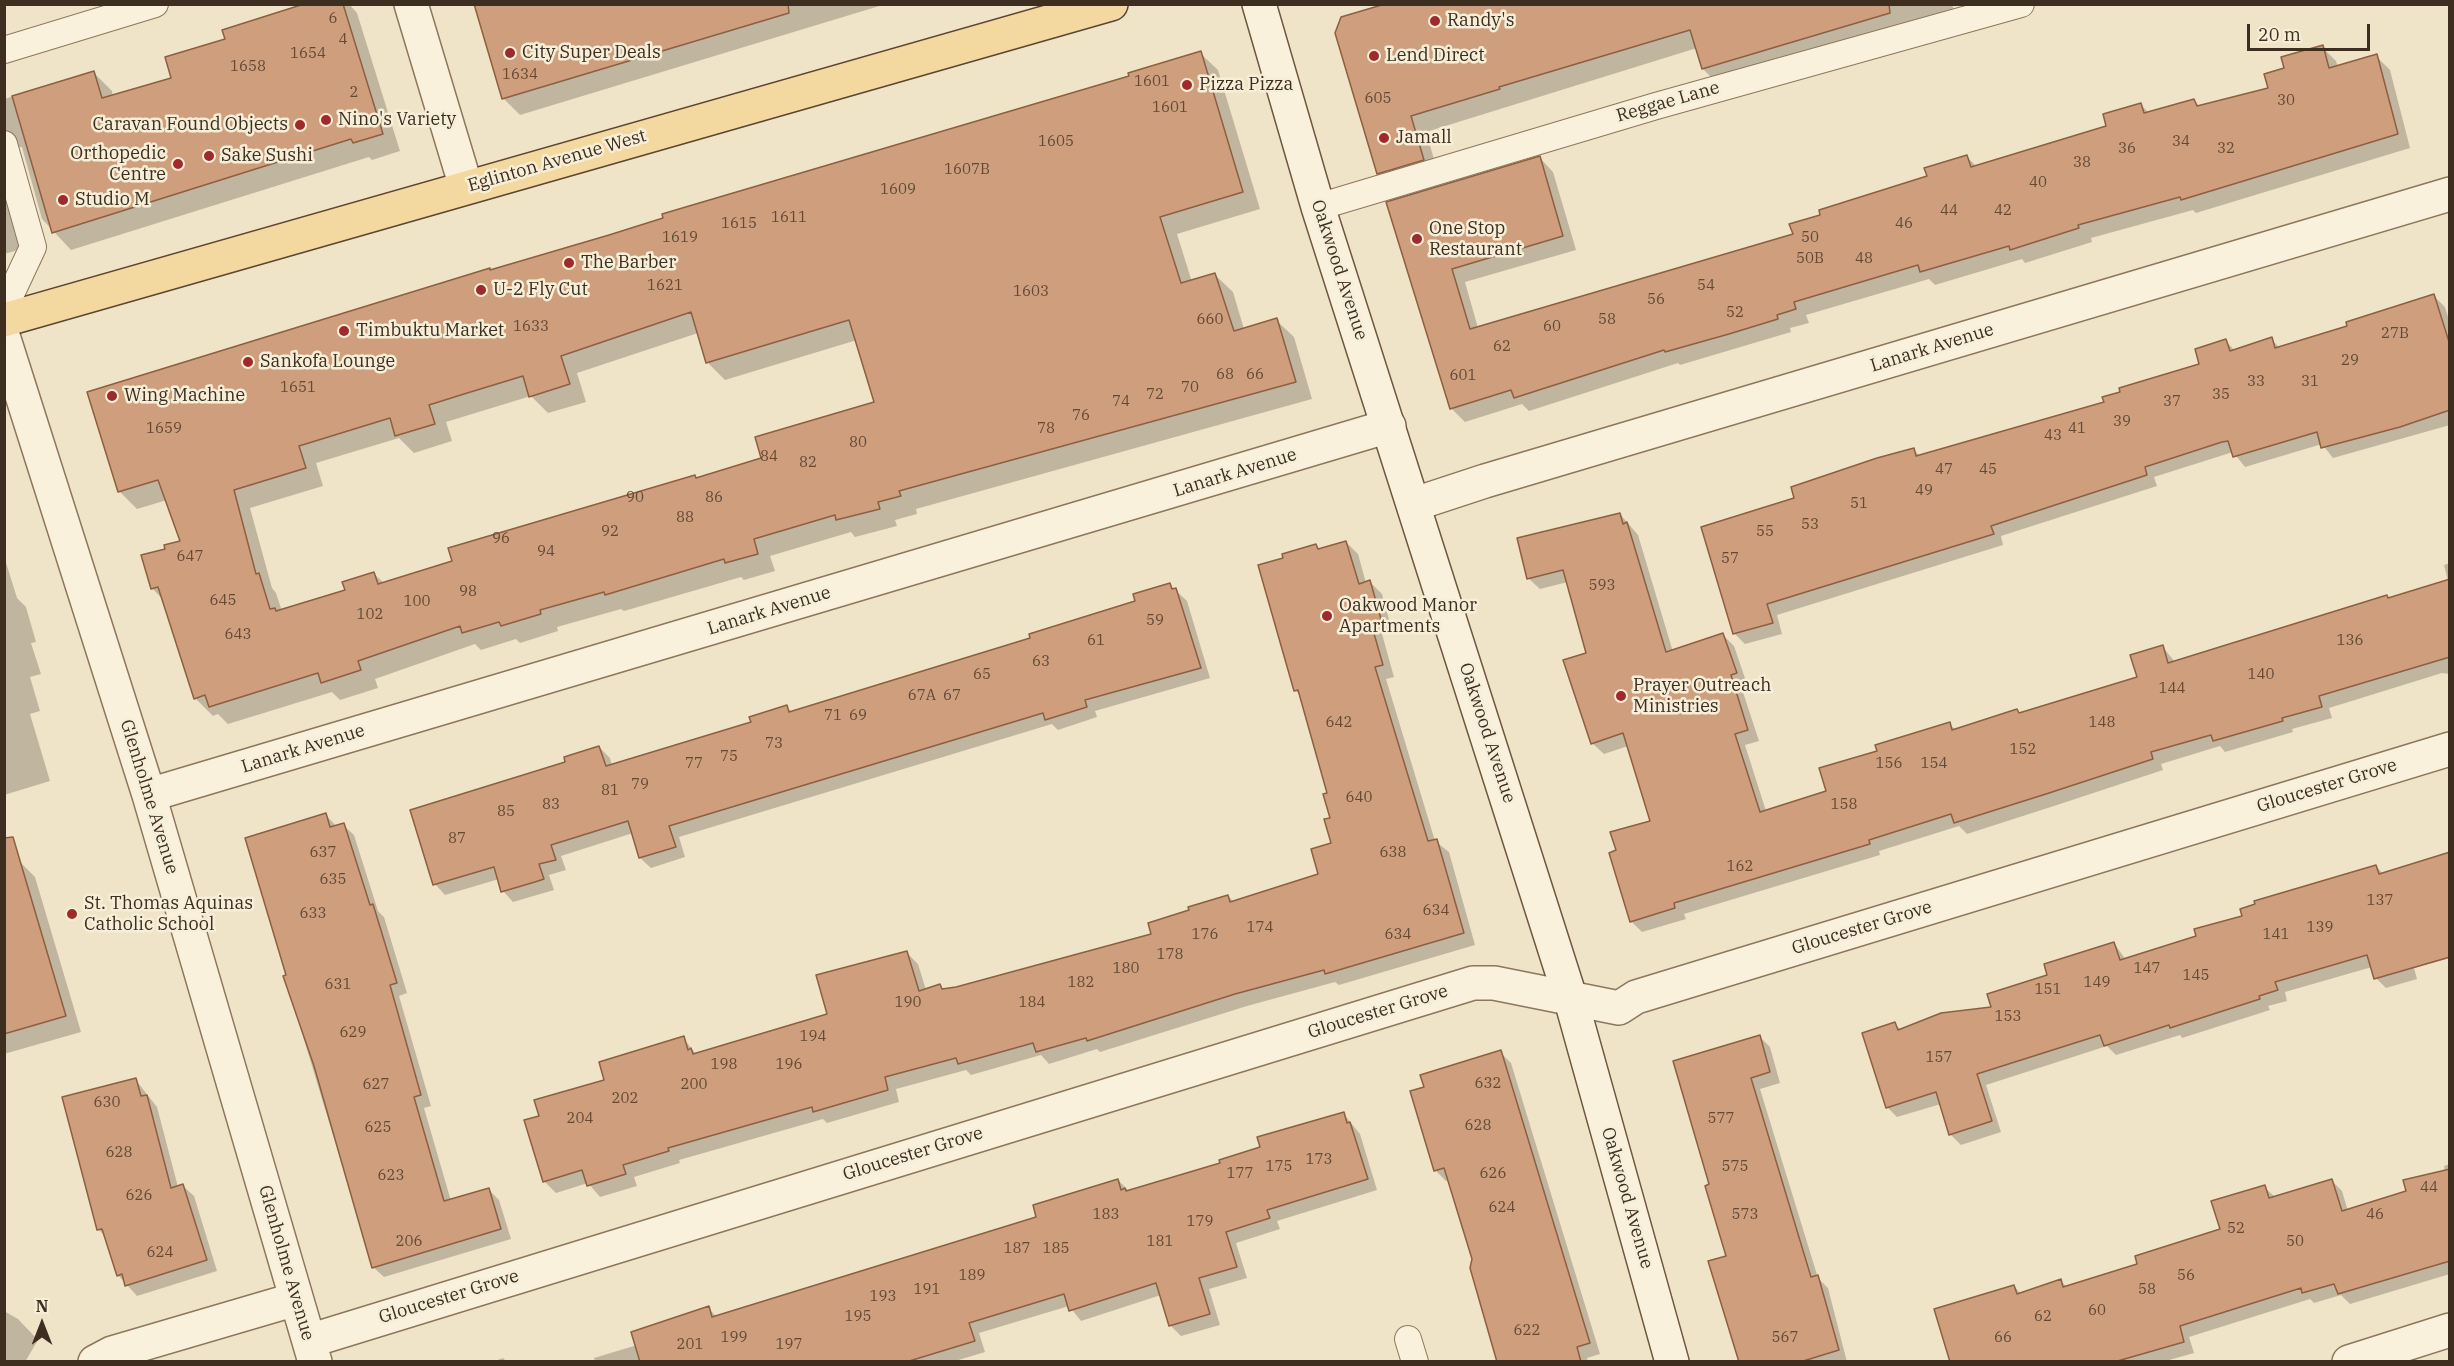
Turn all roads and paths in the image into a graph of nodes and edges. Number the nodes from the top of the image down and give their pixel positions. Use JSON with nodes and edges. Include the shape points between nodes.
{"nodes":[{"id":1,"x":155,"y":4,"type":"edge"},
{"id":2,"x":411,"y":4,"type":"edge"},
{"id":3,"x":1111,"y":4,"type":"edge"},
{"id":4,"x":1259,"y":4,"type":"edge"},
{"id":5,"x":2021,"y":4,"type":"edge"},
{"id":6,"x":4,"y":50,"type":"edge"},
{"id":7,"x":4,"y":144,"type":"edge"},
{"id":8,"x":466,"y":188,"type":"junction"},
{"id":9,"x":2450,"y":194,"type":"edge"},
{"id":10,"x":1318,"y":207,"type":"junction"},
{"id":11,"x":4,"y":309,"type":"edge"},
{"id":12,"x":4,"y":320,"type":"edge"},
{"id":13,"x":4,"y":339,"type":"edge"},
{"id":14,"x":1389,"y":426,"type":"junction"},
{"id":15,"x":1415,"y":504,"type":"junction"},
{"id":16,"x":2450,"y":749,"type":"edge"},
{"id":17,"x":149,"y":795,"type":"junction"},
{"id":18,"x":1571,"y":1000,"type":"junction"},
{"id":19,"x":296,"y":1299,"type":"junction"},
{"id":20,"x":2450,"y":1330,"type":"edge"},
{"id":21,"x":312,"y":1351,"type":"edge"},
{"id":22,"x":95,"y":1362,"type":"edge"},
{"id":23,"x":1672,"y":1362,"type":"edge"},
{"id":24,"x":2349,"y":1362,"type":"edge"}],
"edges":[{"from":1,"to":6,"type":"lane"},
{"from":2,"to":8,"type":"street"},
{"from":3,"to":8,"type":"main road","name":"Eglinton Avenue West"},
{"from":4,"to":10,"type":"street","name":"Oakwood Avenue"},
{"from":5,"to":10,"type":"lane","name":"Reggae Lane","via":[[1656,105]]},
{"from":7,"to":11,"type":"lane","via":[[33,247]]},
{"from":8,"to":12,"type":"main road","name":"Eglinton Avenue West"},
{"from":9,"to":15,"type":"street","name":"Lanark Avenue"},
{"from":10,"to":14,"type":"street","name":"Oakwood Avenue"},
{"from":13,"to":17,"type":"street","name":"Glenholme Avenue"},
{"from":14,"to":15,"type":"street","name":"Oakwood Avenue"},
{"from":14,"to":17,"type":"street","name":"Lanark Avenue"},
{"from":15,"to":18,"type":"street","name":"Oakwood Avenue"},
{"from":16,"to":18,"type":"street","name":"Gloucester Grove","via":[[1636,997],[1619,1008]]},
{"from":17,"to":19,"type":"street","name":"Glenholme Avenue"},
{"from":18,"to":21,"type":"street","name":"Gloucester Grove","via":[[1494,983],[1473,983]]},
{"from":18,"to":23,"type":"street","name":"Oakwood Avenue"},
{"from":19,"to":21,"type":"street","name":"Glenholme Avenue"},
{"from":19,"to":22,"type":"street","via":[[112,1353]]},
{"from":20,"to":24,"type":"street"}]}
